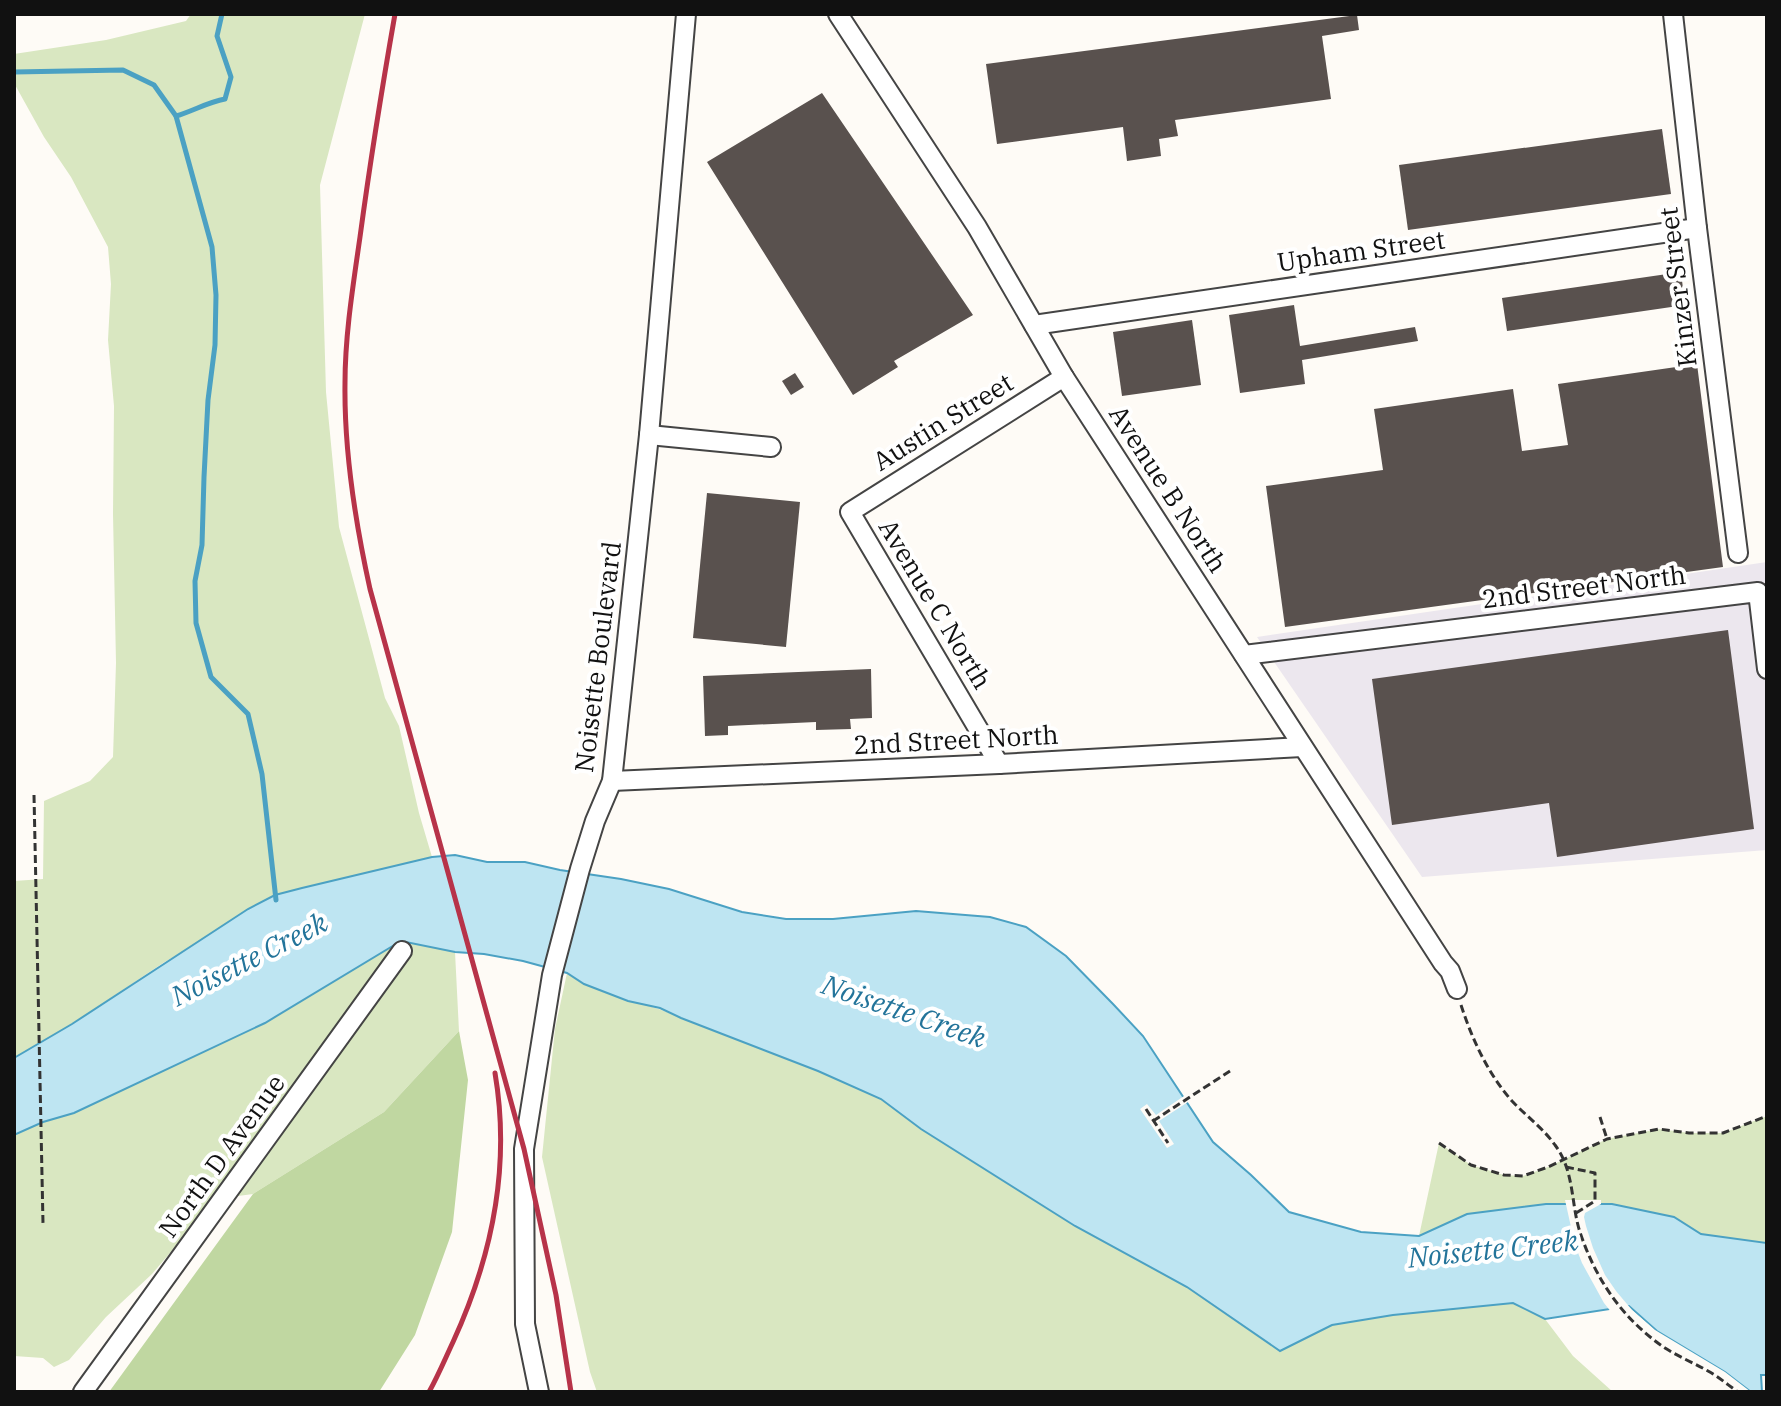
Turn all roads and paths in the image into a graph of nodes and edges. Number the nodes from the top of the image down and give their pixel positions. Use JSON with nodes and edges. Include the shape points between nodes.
{"nodes":[{"id":1,"x":686,"y":14,"type":"edge"},
{"id":2,"x":838,"y":14,"type":"edge"},
{"id":3,"x":1673,"y":14,"type":"edge"},
{"id":4,"x":1697,"y":228,"type":"junction"},
{"id":5,"x":1034,"y":325,"type":"junction"},
{"id":6,"x":1064,"y":377,"type":"junction"},
{"id":7,"x":649,"y":435,"type":"junction"},
{"id":8,"x":771,"y":447,"type":"dead end"},
{"id":9,"x":850,"y":512,"type":"joint"},
{"id":10,"x":1738,"y":553,"type":"dead end"},
{"id":11,"x":1244,"y":655,"type":"junction"},
{"id":12,"x":1767,"y":669,"type":"edge"},
{"id":13,"x":1302,"y":747,"type":"junction"},
{"id":14,"x":999,"y":764,"type":"junction"},
{"id":15,"x":612,"y":781,"type":"junction"},
{"id":16,"x":34,"y":795,"type":"dead end"},
{"id":17,"x":402,"y":951,"type":"dead end"},
{"id":18,"x":1457,"y":989,"type":"joint"},
{"id":19,"x":1230,"y":1071,"type":"dead end"},
{"id":20,"x":1146,"y":1109,"type":"dead end"},
{"id":21,"x":1767,"y":1116,"type":"edge"},
{"id":22,"x":1600,"y":1117,"type":"dead end"},
{"id":23,"x":1153,"y":1121,"type":"junction"},
{"id":24,"x":1607,"y":1139,"type":"junction"},
{"id":25,"x":1168,"y":1143,"type":"dead end"},
{"id":26,"x":1439,"y":1143,"type":"dead end"},
{"id":27,"x":1566,"y":1167,"type":"junction"},
{"id":28,"x":1576,"y":1213,"type":"junction"},
{"id":29,"x":43,"y":1223,"type":"dead end"},
{"id":30,"x":83,"y":1392,"type":"edge"},
{"id":31,"x":539,"y":1392,"type":"edge"},
{"id":32,"x":1738,"y":1392,"type":"edge"}],
"edges":[{"from":1,"to":7,"type":"street","name":"Noisette Boulevard"},
{"from":2,"to":5,"type":"street","name":"Avenue B North","via":[[977,227]]},
{"from":3,"to":4,"type":"street","name":"Kinzer Street"},
{"from":4,"to":5,"type":"street","name":"Upham Street"},
{"from":4,"to":10,"type":"street","name":"Kinzer Street"},
{"from":5,"to":6,"type":"street","name":"Avenue B North"},
{"from":6,"to":9,"type":"street","name":"Austin Street"},
{"from":6,"to":11,"type":"street","name":"Avenue B North"},
{"from":7,"to":8,"type":"street"},
{"from":7,"to":15,"type":"street","name":"Noisette Boulevard"},
{"from":9,"to":14,"type":"street","name":"Avenue C North"},
{"from":11,"to":12,"type":"street","name":"2nd Street North","via":[[1758,592]]},
{"from":11,"to":13,"type":"street","name":"Avenue B North"},
{"from":13,"to":14,"type":"street","name":"2nd Street North"},
{"from":13,"to":18,"type":"street","name":"Avenue B North"},
{"from":14,"to":15,"type":"street","name":"2nd Street North"},
{"from":15,"to":31,"type":"street","name":"Noisette Boulevard","via":[[580,869],[552,975],[524,1149],[525,1324]]},
{"from":16,"to":29,"type":"path"},
{"from":17,"to":30,"type":"street","name":"North D Avenue"},
{"from":18,"to":27,"type":"path","via":[[1493,1077],[1556,1146]]},
{"from":19,"to":23,"type":"path"},
{"from":20,"to":23,"type":"path"},
{"from":21,"to":24,"type":"path","via":[[1723,1133],[1659,1129]]},
{"from":22,"to":24,"type":"path"},
{"from":23,"to":25,"type":"path"},
{"from":24,"to":26,"type":"path","via":[[1523,1176],[1471,1165]]},
{"from":27,"to":28,"type":"path"},
{"from":27,"to":28,"type":"path","via":[[1595,1173],[1595,1201]]},
{"from":28,"to":32,"type":"path","via":[[1596,1272],[1615,1302],[1666,1349]]}]}
